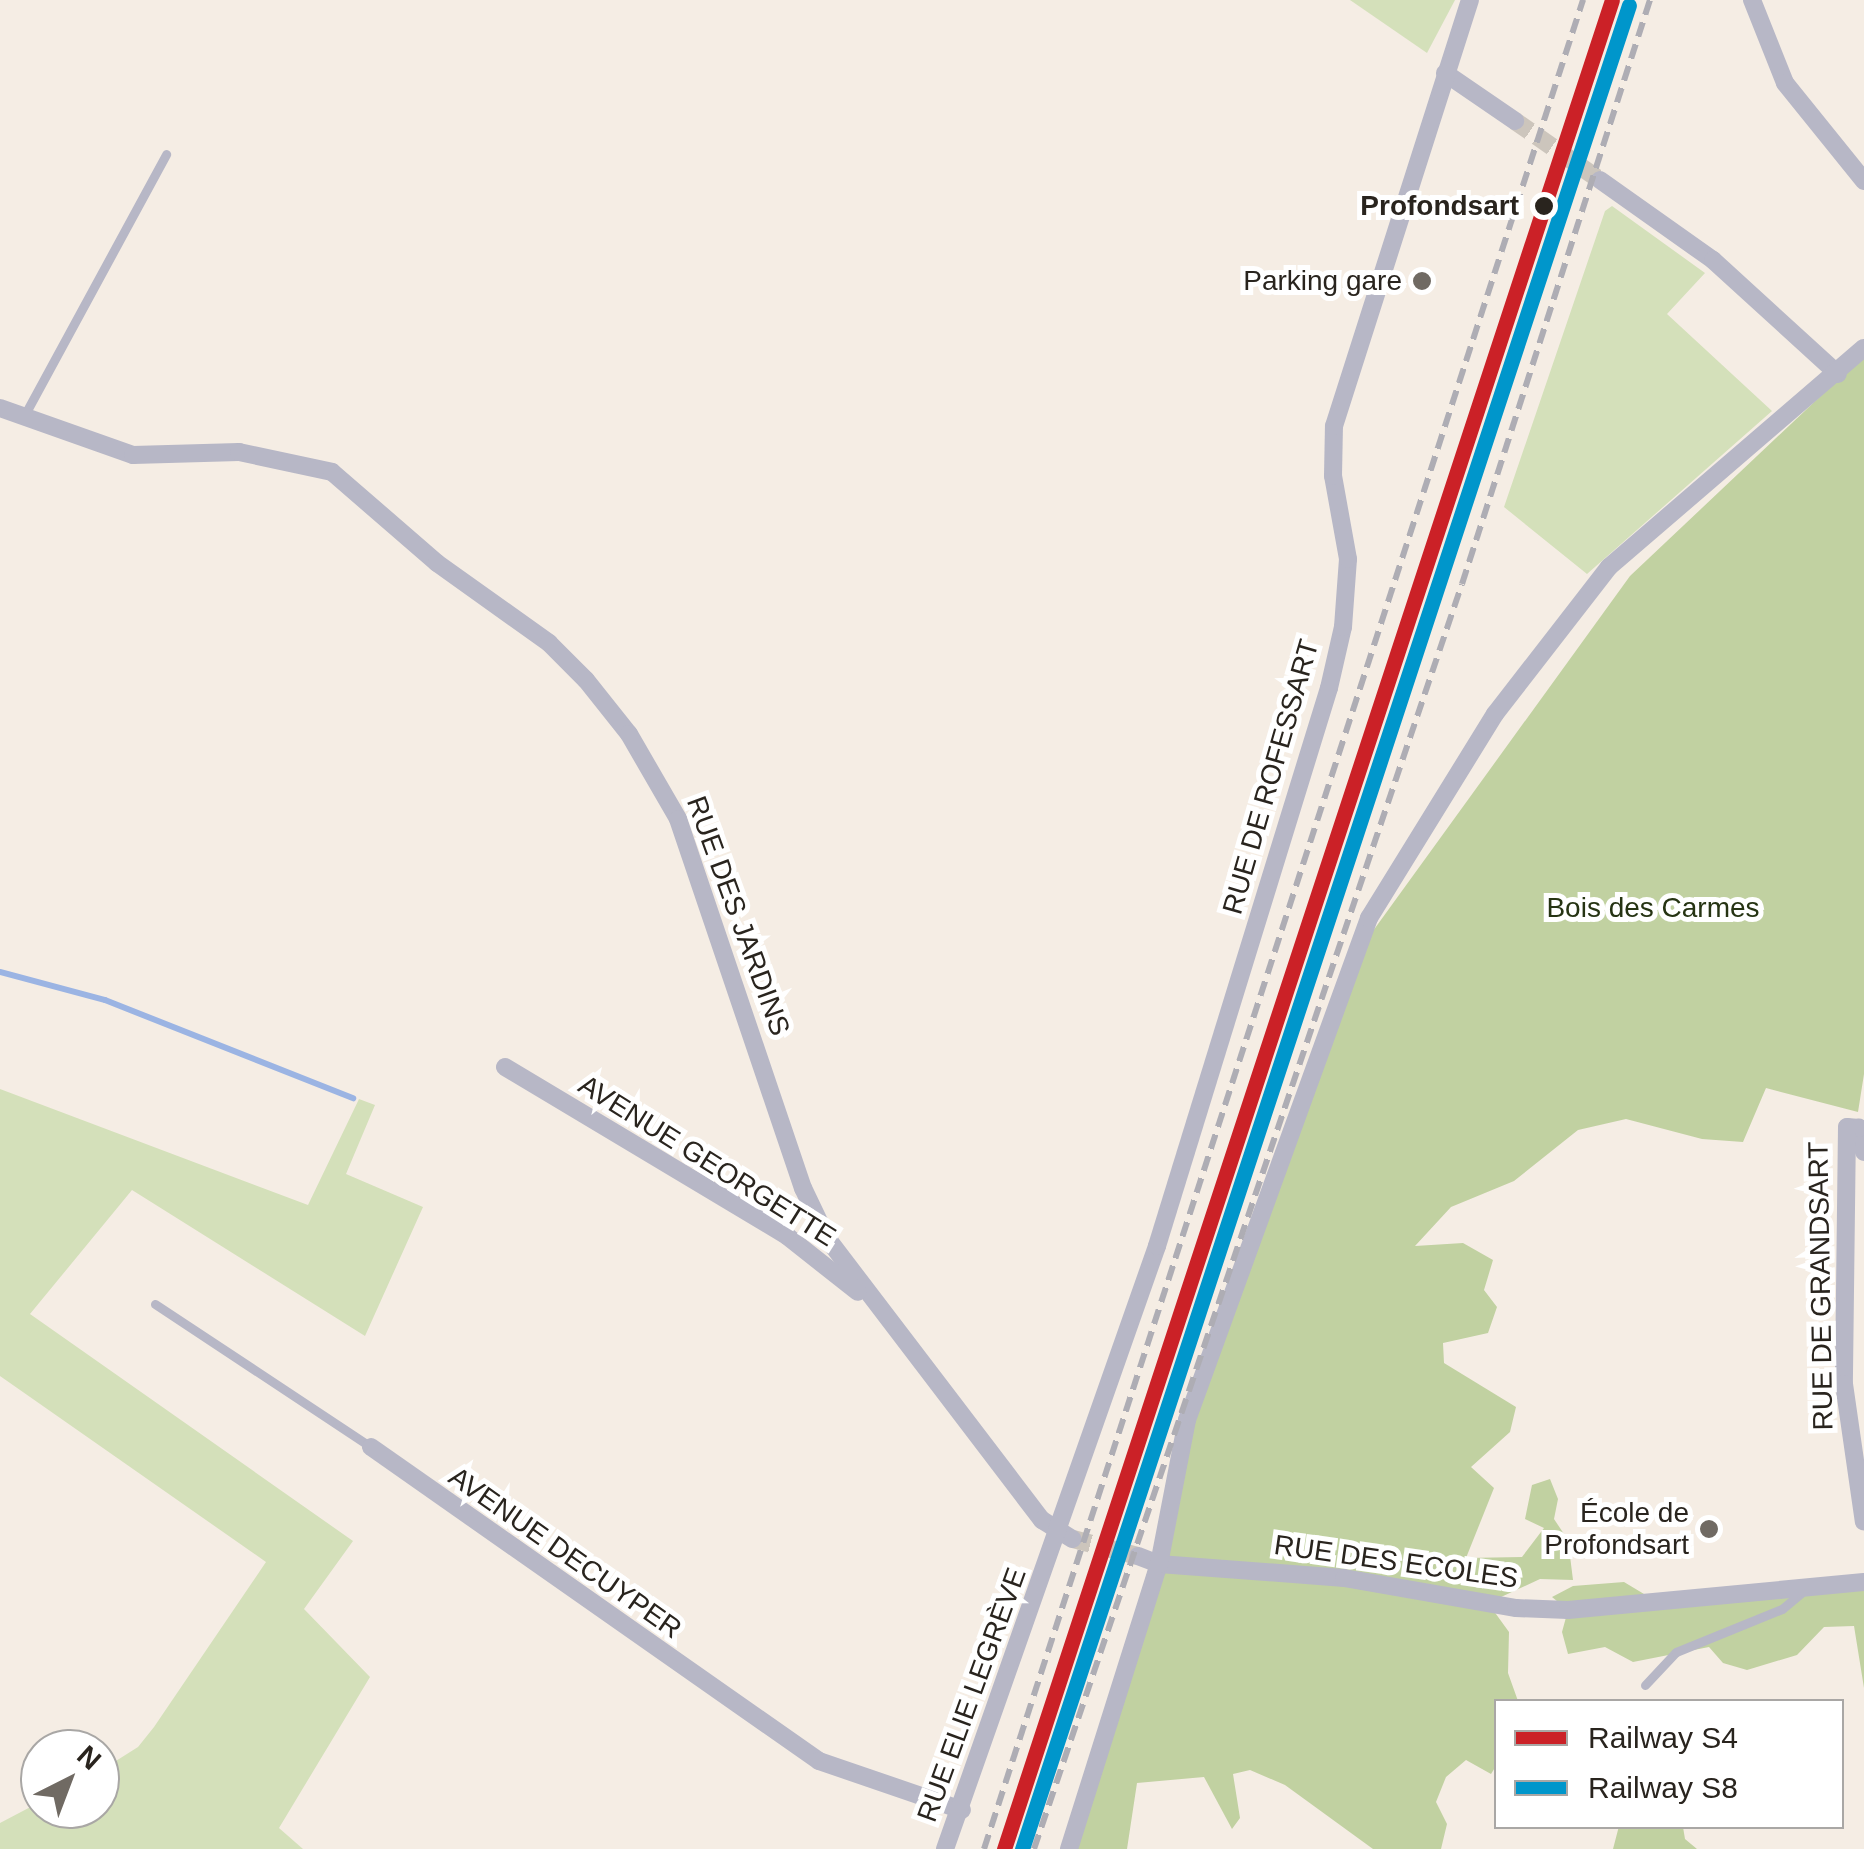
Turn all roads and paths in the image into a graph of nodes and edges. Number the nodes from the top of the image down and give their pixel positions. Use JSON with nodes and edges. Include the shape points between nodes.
{"nodes":[{"id":1,"x":1470,"y":0,"type":"edge"},
{"id":2,"x":1752,"y":0,"type":"edge"},
{"id":3,"x":1445,"y":73,"type":"junction"},
{"id":4,"x":1515,"y":122,"type":"tunnel mouth"},
{"id":5,"x":166,"y":154,"type":"dead end"},
{"id":6,"x":1600,"y":180,"type":"tunnel mouth"},
{"id":7,"x":1864,"y":181,"type":"edge"},
{"id":8,"x":1864,"y":348,"type":"edge"},
{"id":9,"x":1838,"y":374,"type":"junction"},
{"id":10,"x":0,"y":408,"type":"edge"},
{"id":11,"x":23,"y":418,"type":"junction"},
{"id":12,"x":505,"y":1067,"type":"dead end"},
{"id":13,"x":1862,"y":1142,"type":"edge"},
{"id":14,"x":156,"y":1304,"type":"dead end"},
{"id":15,"x":876,"y":1307,"type":"junction"},
{"id":16,"x":371,"y":1446,"type":"joint"},
{"id":17,"x":1864,"y":1522,"type":"edge"},
{"id":18,"x":1066,"y":1536,"type":"junction"},
{"id":19,"x":1138,"y":1556,"type":"tunnel mouth"},
{"id":20,"x":1050,"y":1559,"type":"joint"},
{"id":21,"x":1159,"y":1564,"type":"junction"},
{"id":22,"x":1864,"y":1582,"type":"edge"},
{"id":23,"x":1807,"y":1588,"type":"junction"},
{"id":24,"x":1645,"y":1686,"type":"dead end"},
{"id":25,"x":962,"y":1810,"type":"junction"},
{"id":26,"x":945,"y":1849,"type":"edge"},
{"id":27,"x":1070,"y":1849,"type":"edge"}],
"edges":[{"from":1,"to":3,"type":"street","name":"RUE DE ROFESSART"},
{"from":2,"to":7,"type":"street","via":[[1786,83]]},
{"from":3,"to":4,"type":"street"},
{"from":3,"to":18,"type":"street","name":"RUE DE ROFESSART","via":[[1334,426],[1333,476],[1348,559],[1329,688]]},
{"from":5,"to":11,"type":"lane"},
{"from":6,"to":9,"type":"street","via":[[1713,260]]},
{"from":8,"to":9,"type":"street"},
{"from":9,"to":21,"type":"street","via":[[1609,567],[1495,714],[1390,880],[1341,984],[1211,1346],[1187,1420]]},
{"from":10,"to":11,"type":"street","name":"RUE DES JARDINS"},
{"from":11,"to":15,"type":"street","name":"RUE DES JARDINS","via":[[133,455],[239,452],[332,472],[437,563],[549,643],[586,680],[629,734],[678,819],[802,1188],[827,1238]]},
{"from":12,"to":15,"type":"street","name":"AVENUE GEORGETTE","via":[[787,1236]]},
{"from":13,"to":17,"type":"street","name":"RUE DE GRANDSART","via":[[1848,1126],[1844,1384]]},
{"from":14,"to":16,"type":"lane","name":"AVENUE DECUYPER"},
{"from":15,"to":18,"type":"street","name":"RUE DES JARDINS"},
{"from":16,"to":25,"type":"street","name":"AVENUE DECUYPER","via":[[820,1761]]},
{"from":18,"to":20,"type":"street","name":"RUE DE ROFESSART"},
{"from":19,"to":21,"type":"street","name":"RUE DES ECOLES"},
{"from":20,"to":25,"type":"street","name":"RUE ELIE LEGRÈVE"},
{"from":21,"to":23,"type":"street","name":"RUE DES ECOLES","via":[[1344,1578],[1516,1608],[1568,1610]]},
{"from":21,"to":27,"type":"street"},
{"from":22,"to":23,"type":"street","name":"RUE DES ECOLES"},
{"from":23,"to":24,"type":"lane","via":[[1782,1609],[1676,1652]]},
{"from":25,"to":26,"type":"street","name":"RUE ELIE LEGRÈVE"}]}
